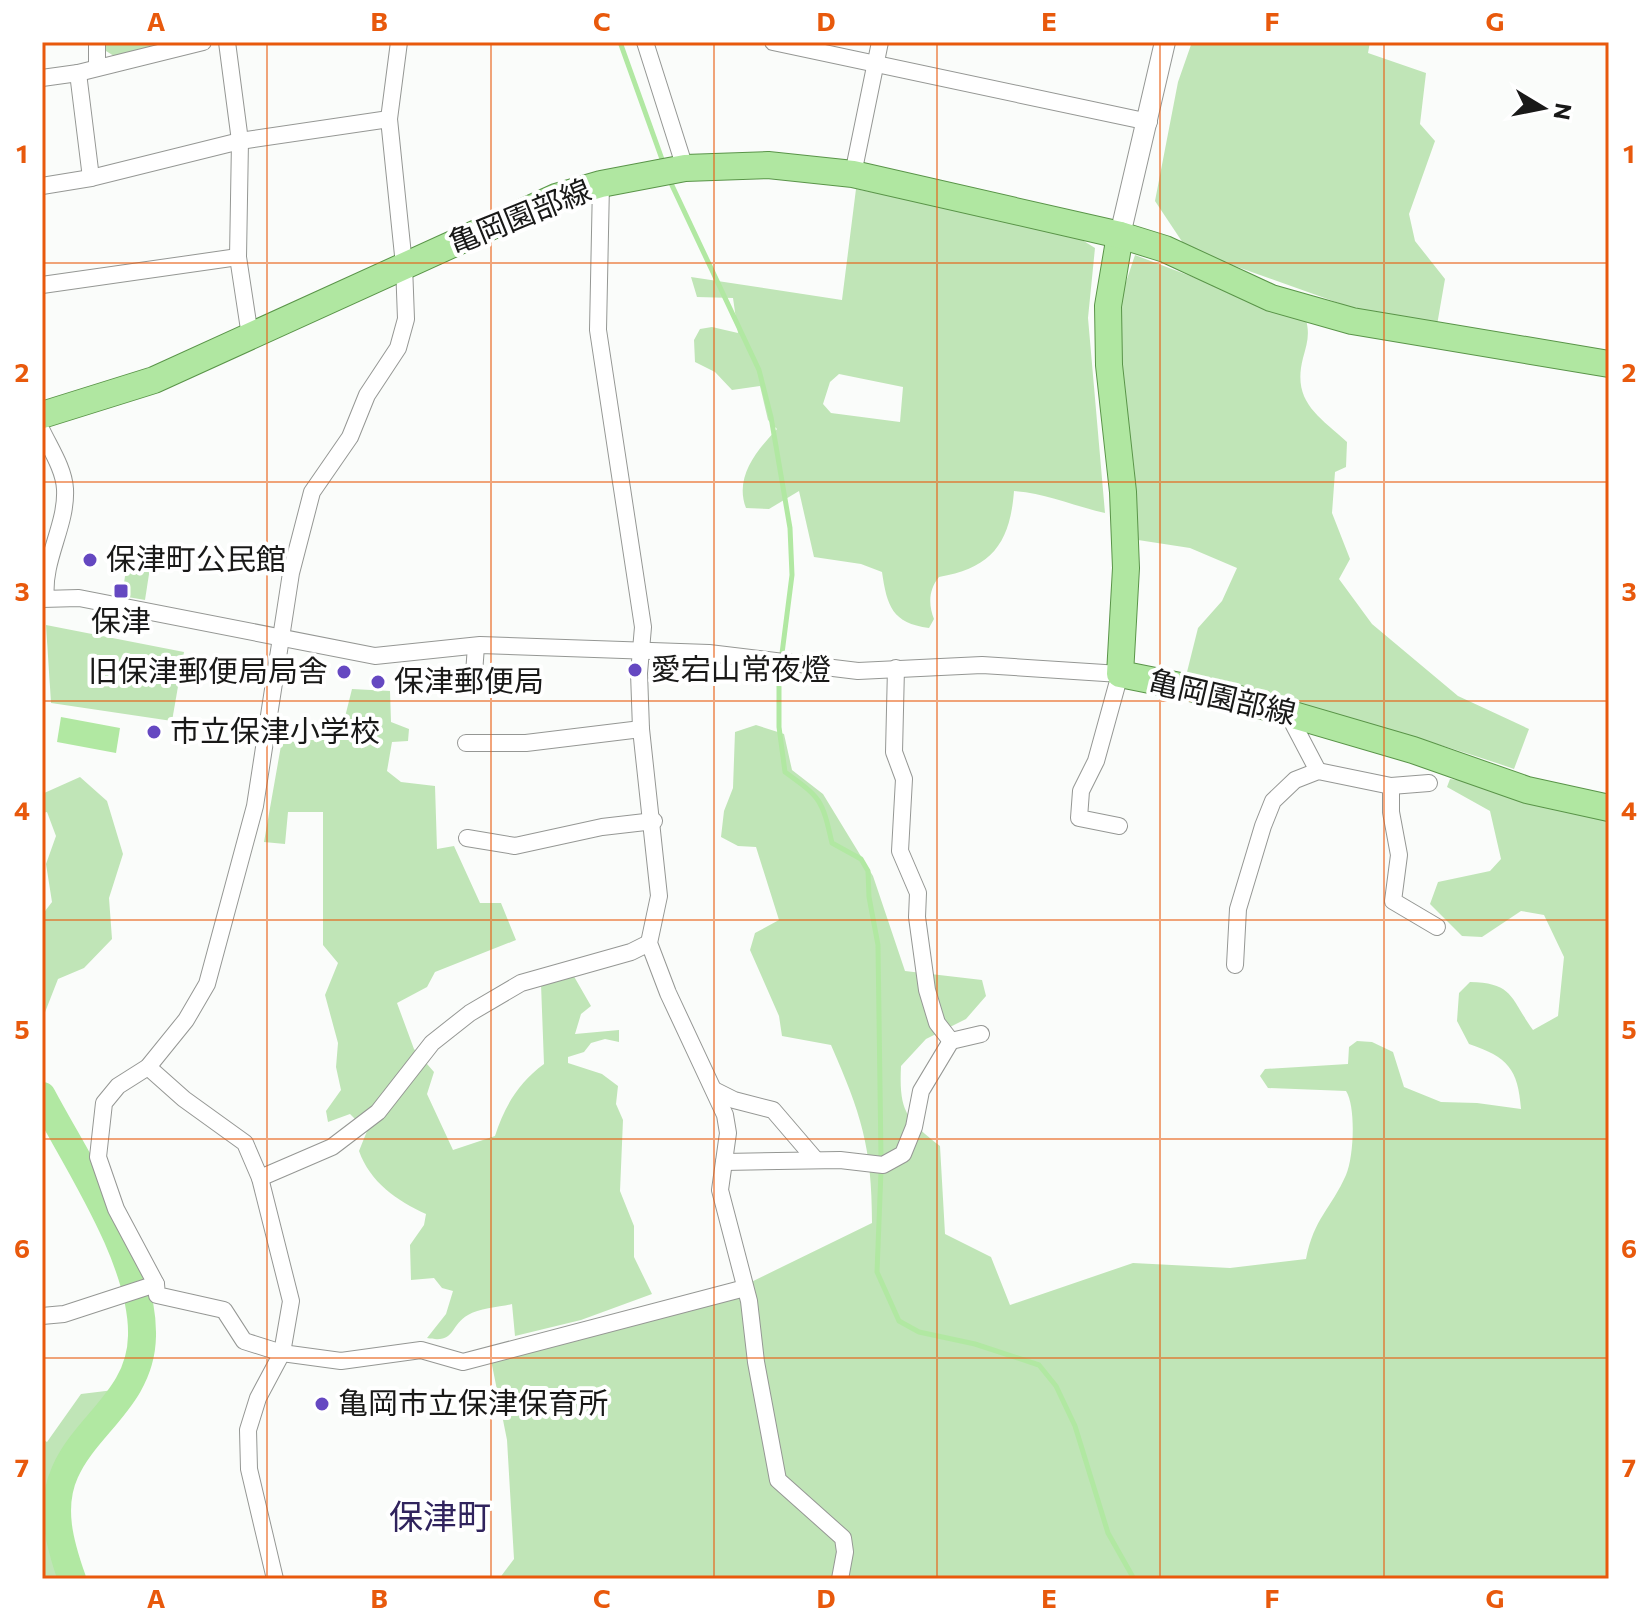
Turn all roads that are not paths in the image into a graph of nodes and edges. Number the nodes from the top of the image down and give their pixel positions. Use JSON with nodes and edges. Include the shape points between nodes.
{"nodes":[{"id":1,"x":97,"y":42,"type":"edge"},
{"id":2,"x":203,"y":42,"type":"edge"},
{"id":3,"x":227,"y":42,"type":"edge"},
{"id":4,"x":399,"y":42,"type":"edge"},
{"id":5,"x":645,"y":42,"type":"edge"},
{"id":6,"x":773,"y":42,"type":"edge"},
{"id":7,"x":880,"y":42,"type":"edge"},
{"id":8,"x":1165,"y":42,"type":"edge"},
{"id":9,"x":875,"y":65,"type":"junction"},
{"id":10,"x":97,"y":66,"type":"junction"},
{"id":11,"x":78,"y":73,"type":"junction"},
{"id":12,"x":42,"y":78,"type":"edge"},
{"id":13,"x":389,"y":119,"type":"junction"},
{"id":14,"x":1149,"y":122,"type":"junction"},
{"id":15,"x":240,"y":141,"type":"junction"},
{"id":16,"x":673,"y":170,"type":"junction"},
{"id":17,"x":853,"y":174,"type":"junction"},
{"id":18,"x":91,"y":178,"type":"junction"},
{"id":19,"x":601,"y":184,"type":"junction"},
{"id":20,"x":42,"y":186,"type":"edge"},
{"id":21,"x":1120,"y":235,"type":"junction"},
{"id":22,"x":238,"y":257,"type":"junction"},
{"id":23,"x":404,"y":265,"type":"junction"},
{"id":24,"x":42,"y":285,"type":"edge"},
{"id":25,"x":250,"y":336,"type":"junction"},
{"id":26,"x":1609,"y":364,"type":"edge"},
{"id":27,"x":42,"y":415,"type":"edge"},
{"id":28,"x":42,"y":431,"type":"edge"},
{"id":29,"x":44,"y":598,"type":"edge"},
{"id":30,"x":282,"y":639,"type":"junction"},
{"id":31,"x":476,"y":646,"type":"junction"},
{"id":32,"x":641,"y":650,"type":"junction"},
{"id":33,"x":896,"y":668,"type":"junction"},
{"id":34,"x":1120,"y":674,"type":"junction"},
{"id":35,"x":473,"y":687,"type":"dead end"},
{"id":36,"x":1287,"y":712,"type":"junction"},
{"id":37,"x":641,"y":729,"type":"junction"},
{"id":38,"x":466,"y":743,"type":"dead end"},
{"id":39,"x":1318,"y":771,"type":"junction"},
{"id":40,"x":1429,"y":783,"type":"dead end"},
{"id":41,"x":1391,"y":786,"type":"junction"},
{"id":42,"x":1609,"y":808,"type":"edge"},
{"id":43,"x":654,"y":821,"type":"junction"},
{"id":44,"x":1119,"y":826,"type":"dead end"},
{"id":45,"x":467,"y":838,"type":"dead end"},
{"id":46,"x":1437,"y":927,"type":"dead end"},
{"id":47,"x":649,"y":943,"type":"junction"},
{"id":48,"x":1235,"y":965,"type":"dead end"},
{"id":49,"x":981,"y":1034,"type":"dead end"},
{"id":50,"x":951,"y":1041,"type":"junction"},
{"id":51,"x":148,"y":1067,"type":"junction"},
{"id":52,"x":716,"y":1091,"type":"junction"},
{"id":53,"x":815,"y":1159,"type":"junction"},
{"id":54,"x":724,"y":1162,"type":"junction"},
{"id":55,"x":260,"y":1178,"type":"junction"},
{"id":56,"x":152,"y":1286,"type":"junction"},
{"id":57,"x":745,"y":1288,"type":"junction"},
{"id":58,"x":42,"y":1316,"type":"edge"},
{"id":59,"x":282,"y":1353,"type":"junction"},
{"id":60,"x":275,"y":1579,"type":"edge"},
{"id":61,"x":840,"y":1579,"type":"edge"}],
"edges":[{"from":1,"to":10,"type":"street"},
{"from":2,"to":10,"type":"street"},
{"from":3,"to":15,"type":"street"},
{"from":4,"to":13,"type":"street"},
{"from":5,"to":16,"type":"street"},
{"from":6,"to":9,"type":"street"},
{"from":7,"to":9,"type":"street"},
{"from":8,"to":14,"type":"street"},
{"from":9,"to":14,"type":"street"},
{"from":9,"to":17,"type":"street"},
{"from":10,"to":11,"type":"street"},
{"from":11,"to":12,"type":"street"},
{"from":11,"to":18,"type":"street"},
{"from":13,"to":15,"type":"street"},
{"from":13,"to":23,"type":"street"},
{"from":14,"to":21,"type":"street"},
{"from":15,"to":18,"type":"street"},
{"from":15,"to":22,"type":"street"},
{"from":16,"to":17,"type":"main road","name":"亀岡園部線","via":[[768,165]]},
{"from":16,"to":19,"type":"main road","name":"亀岡園部線"},
{"from":17,"to":21,"type":"main road","name":"亀岡園部線"},
{"from":18,"to":20,"type":"street"},
{"from":19,"to":23,"type":"main road","name":"亀岡園部線","via":[[556,197]]},
{"from":19,"to":32,"type":"street","via":[[598,330],[635,560]]},
{"from":21,"to":26,"type":"main road","name":"亀岡園部線","via":[[1165,249],[1271,298],[1352,321]]},
{"from":21,"to":34,"type":"main road","name":"亀岡園部線","via":[[1108,306],[1126,568]]},
{"from":22,"to":24,"type":"street"},
{"from":22,"to":25,"type":"street"},
{"from":23,"to":25,"type":"main road","name":"亀岡園部線"},
{"from":23,"to":30,"type":"street","via":[[406,319],[398,348],[367,395],[350,437],[312,492],[291,573]]},
{"from":25,"to":27,"type":"main road","name":"亀岡園部線","via":[[154,380]]},
{"from":28,"to":29,"type":"street","via":[[65,487]]},
{"from":29,"to":30,"type":"street","via":[[79,598]]},
{"from":30,"to":31,"type":"street","via":[[375,656]]},
{"from":30,"to":51,"type":"street","via":[[255,806],[207,984]]},
{"from":31,"to":32,"type":"street"},
{"from":31,"to":35,"type":"street"},
{"from":32,"to":33,"type":"street","via":[[858,671]]},
{"from":32,"to":37,"type":"street"},
{"from":33,"to":34,"type":"street","via":[[982,665]]},
{"from":33,"to":50,"type":"street","via":[[894,752],[904,779],[900,851],[918,893],[927,990],[937,1023]]},
{"from":34,"to":36,"type":"main road","name":"亀岡園部線"},
{"from":34,"to":44,"type":"street","via":[[1100,750],[1081,791],[1079,818]]},
{"from":36,"to":39,"type":"street"},
{"from":36,"to":42,"type":"main road","name":"亀岡園部線","via":[[1527,790]]},
{"from":37,"to":38,"type":"street","via":[[526,743]]},
{"from":37,"to":43,"type":"street"},
{"from":39,"to":41,"type":"street"},
{"from":39,"to":48,"type":"street","via":[[1295,780],[1273,801],[1238,909]]},
{"from":40,"to":41,"type":"street"},
{"from":41,"to":46,"type":"street","via":[[1399,855],[1393,901]]},
{"from":43,"to":45,"type":"street","via":[[515,846]]},
{"from":43,"to":47,"type":"street","via":[[659,896]]},
{"from":47,"to":52,"type":"street"},
{"from":47,"to":55,"type":"street","via":[[521,983],[470,1013],[432,1043],[378,1112],[332,1147]]},
{"from":49,"to":50,"type":"street"},
{"from":50,"to":53,"type":"street","via":[[921,1091],[903,1154],[883,1165]]},
{"from":51,"to":55,"type":"street","via":[[245,1143]]},
{"from":51,"to":56,"type":"street","via":[[118,1086],[104,1103],[98,1157]]},
{"from":52,"to":53,"type":"street","via":[[773,1110]]},
{"from":52,"to":54,"type":"street","via":[[728,1133]]},
{"from":53,"to":54,"type":"street"},
{"from":54,"to":57,"type":"street","via":[[720,1190]]},
{"from":55,"to":59,"type":"street","via":[[291,1301]]},
{"from":56,"to":58,"type":"street"},
{"from":56,"to":59,"type":"street","via":[[157,1295],[224,1310],[244,1341]]},
{"from":57,"to":59,"type":"street","via":[[463,1362],[421,1350],[341,1361]]},
{"from":57,"to":61,"type":"street","via":[[778,1480],[843,1538]]},
{"from":59,"to":60,"type":"street","via":[[248,1430],[249,1469]]}]}
